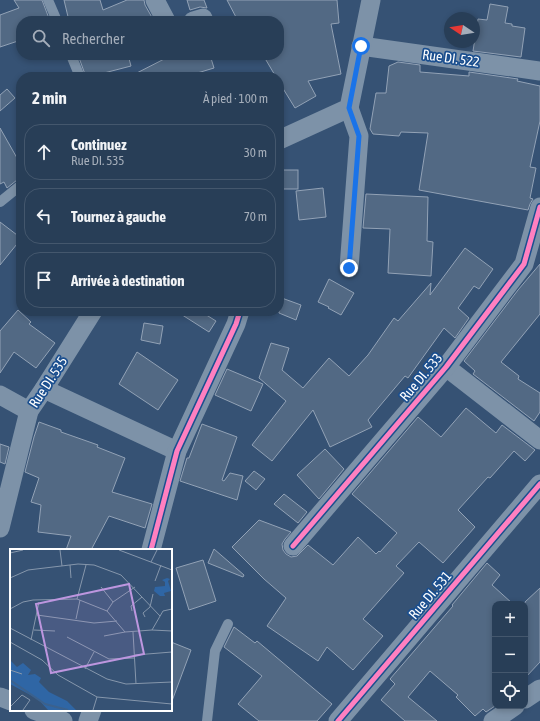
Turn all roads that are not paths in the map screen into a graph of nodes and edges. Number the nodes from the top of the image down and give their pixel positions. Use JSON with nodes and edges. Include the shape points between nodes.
{"nodes":[{"id":1,"x":48,"y":0,"type":"edge"},
{"id":2,"x":155,"y":0,"type":"edge"},
{"id":3,"x":371,"y":0,"type":"edge"},
{"id":4,"x":54,"y":16,"type":"edge"},
{"id":5,"x":163,"y":16,"type":"edge"},
{"id":6,"x":361,"y":46,"type":"junction"},
{"id":7,"x":73,"y":60,"type":"edge"},
{"id":8,"x":540,"y":65,"type":"edge"},
{"id":9,"x":78,"y":72,"type":"edge"},
{"id":10,"x":349,"y":108,"type":"junction"},
{"id":11,"x":284,"y":138,"type":"edge"},
{"id":12,"x":16,"y":189,"type":"edge"},
{"id":13,"x":0,"y":202,"type":"edge"},
{"id":14,"x":540,"y":207,"type":"edge"},
{"id":15,"x":349,"y":268,"type":"dead end"},
{"id":16,"x":90,"y":316,"type":"edge"},
{"id":17,"x":238,"y":316,"type":"edge"},
{"id":18,"x":446,"y":367,"type":"junction"},
{"id":19,"x":44,"y":389,"type":"junction"},
{"id":20,"x":0,"y":395,"type":"edge"},
{"id":21,"x":29,"y":411,"type":"junction"},
{"id":22,"x":540,"y":440,"type":"edge"},
{"id":23,"x":177,"y":451,"type":"junction"},
{"id":24,"x":540,"y":484,"type":"edge"},
{"id":25,"x":0,"y":528,"type":"edge"},
{"id":26,"x":293,"y":546,"type":"dead end"},
{"id":27,"x":151,"y":549,"type":"edge"},
{"id":28,"x":228,"y":624,"type":"dead end"},
{"id":29,"x":540,"y":689,"type":"edge"},
{"id":30,"x":0,"y":697,"type":"edge"},
{"id":31,"x":528,"y":697,"type":"edge"},
{"id":32,"x":10,"y":701,"type":"edge"},
{"id":33,"x":511,"y":709,"type":"edge"},
{"id":34,"x":37,"y":711,"type":"edge"},
{"id":35,"x":92,"y":711,"type":"edge"},
{"id":36,"x":62,"y":721,"type":"edge"},
{"id":37,"x":88,"y":721,"type":"edge"},
{"id":38,"x":207,"y":721,"type":"edge"},
{"id":39,"x":338,"y":721,"type":"edge"},
{"id":40,"x":493,"y":721,"type":"edge"}],
"edges":[{"from":1,"to":4,"type":"lane"},
{"from":2,"to":5,"type":"street"},
{"from":3,"to":6,"type":"street"},
{"from":6,"to":8,"type":"street","name":"Rue DI. 522"},
{"from":6,"to":10,"type":"street"},
{"from":7,"to":9,"type":"lane"},
{"from":10,"to":11,"type":"street"},
{"from":10,"to":15,"type":"street","via":[[359,136]]},
{"from":12,"to":13,"type":"lane"},
{"from":14,"to":18,"type":"street","name":"Rue DI. 533","via":[[524,264]]},
{"from":16,"to":19,"type":"street","name":"Rue DI. 535"},
{"from":17,"to":23,"type":"street"},
{"from":18,"to":22,"type":"street"},
{"from":18,"to":26,"type":"street","name":"Rue DI. 533"},
{"from":19,"to":21,"type":"street","name":"Rue DI. 535"},
{"from":19,"to":23,"type":"street"},
{"from":20,"to":21,"type":"street"},
{"from":21,"to":25,"type":"street","name":"Rue DI. 535"},
{"from":23,"to":27,"type":"street"},
{"from":24,"to":39,"type":"street","name":"Rue DI. 531"},
{"from":28,"to":38,"type":"lane","via":[[215,650]]},
{"from":29,"to":31,"type":"street"},
{"from":30,"to":32,"type":"street"},
{"from":33,"to":40,"type":"street"},
{"from":34,"to":36,"type":"street"},
{"from":35,"to":37,"type":"street"}]}
